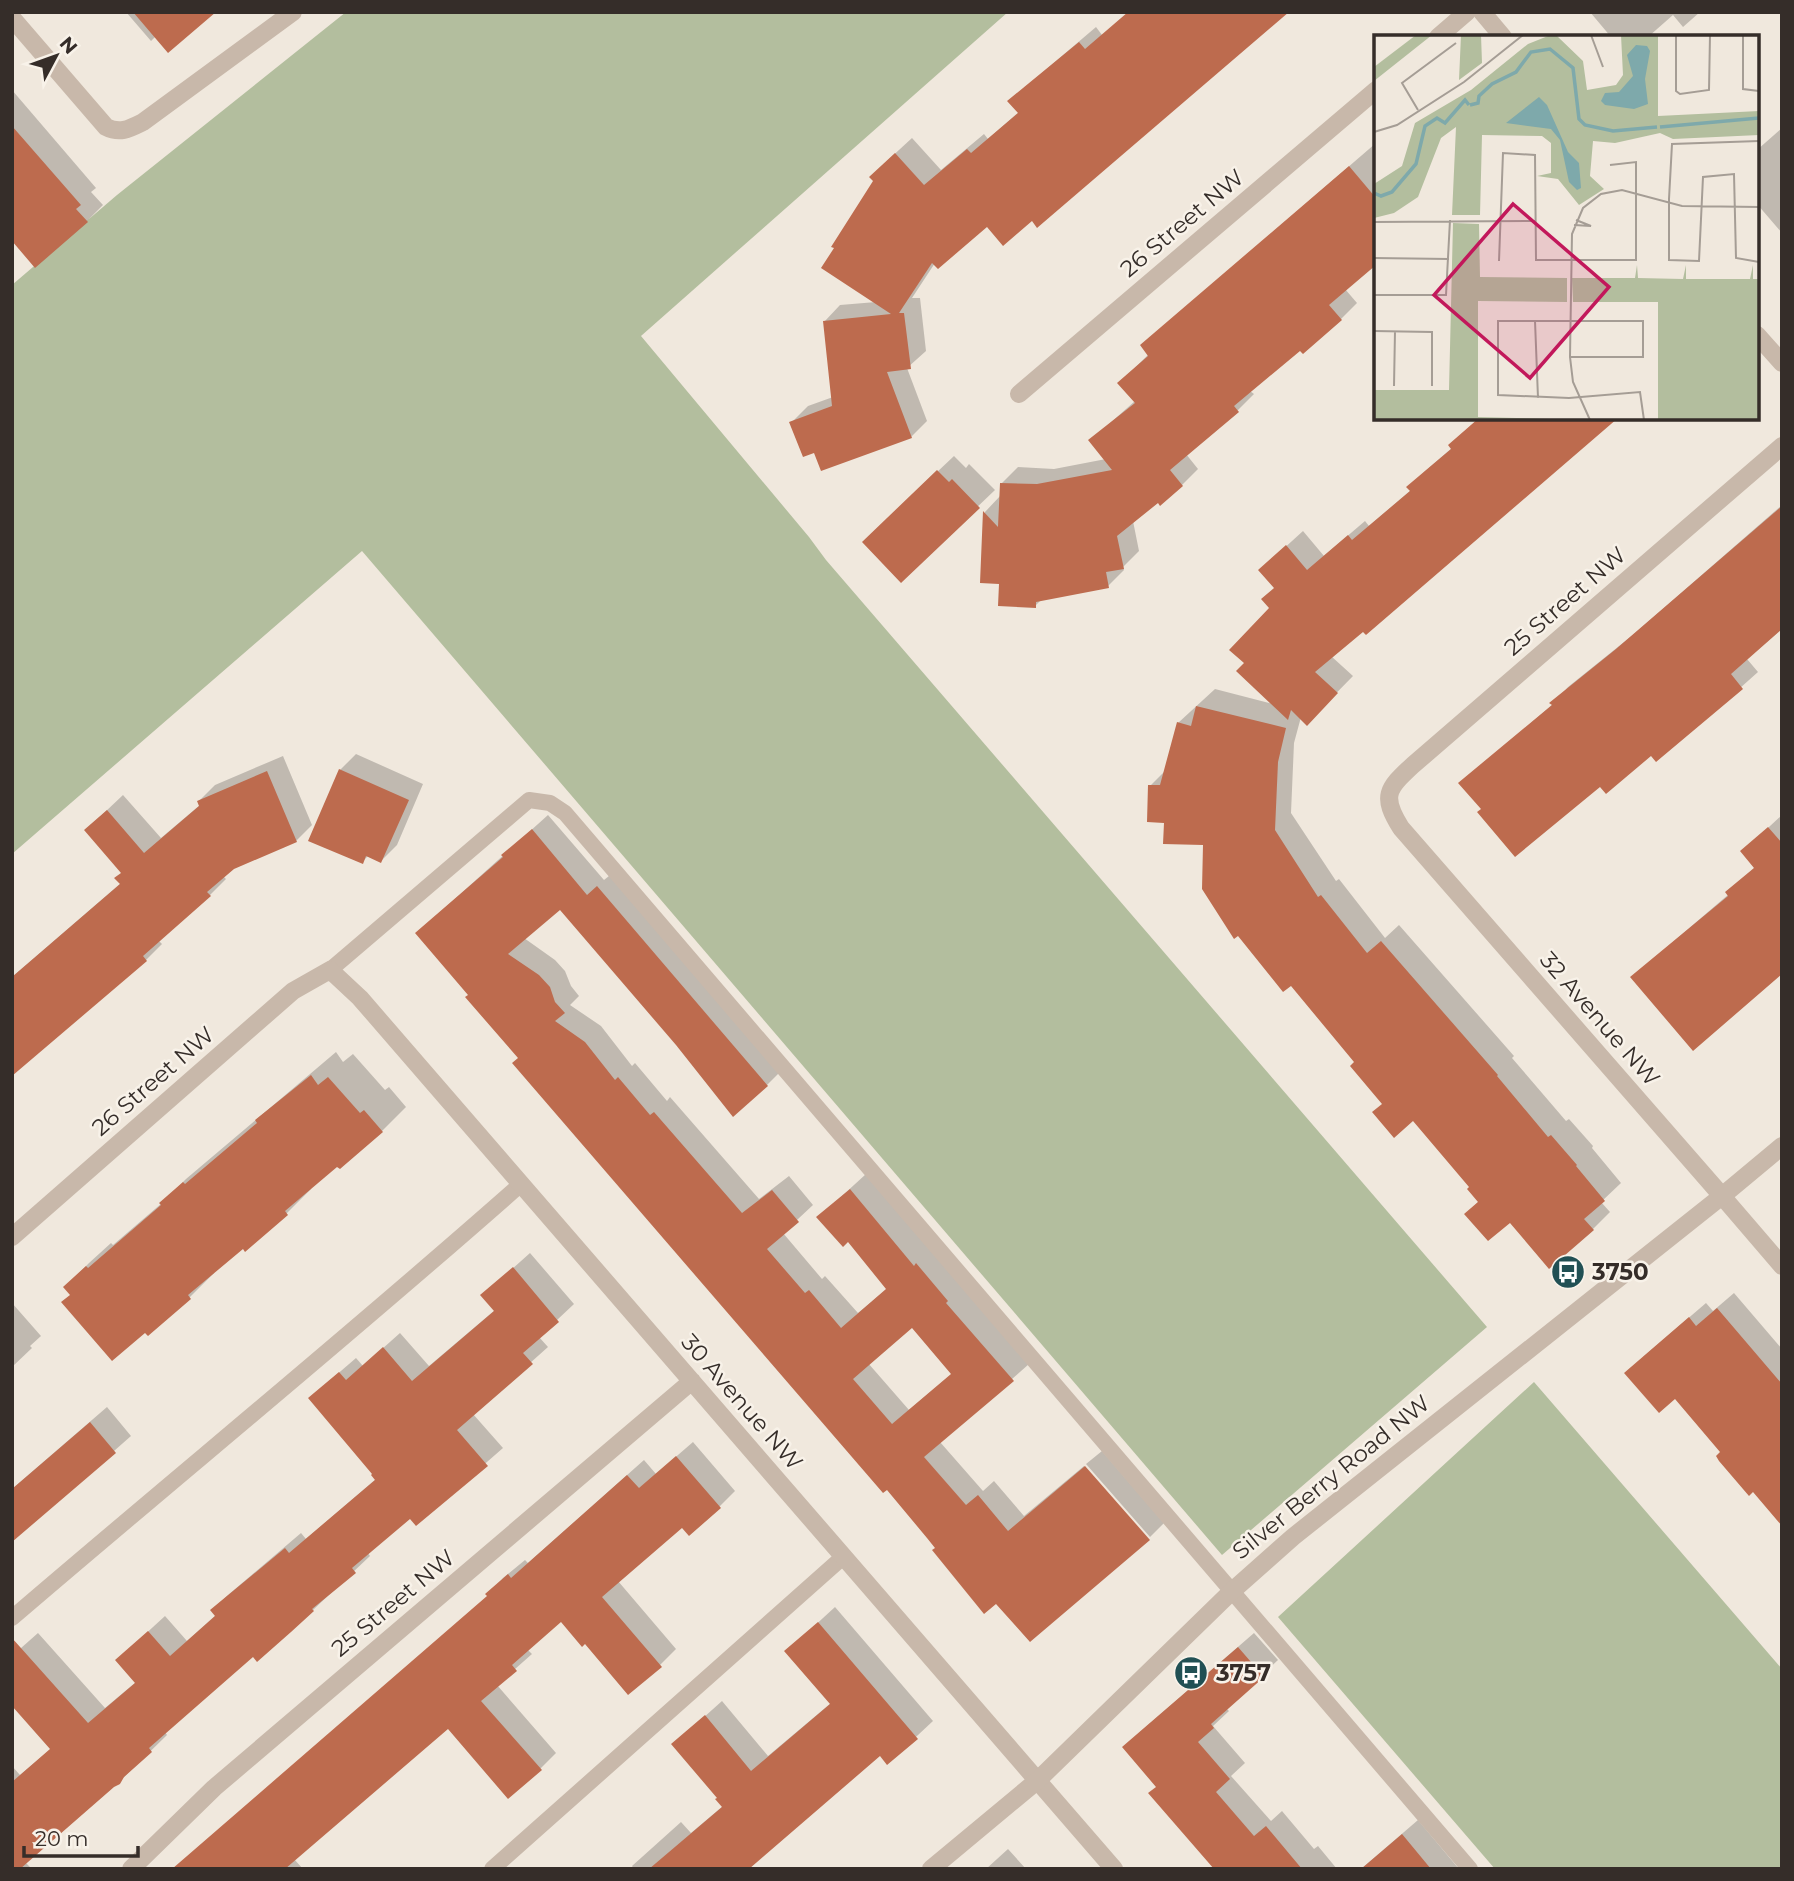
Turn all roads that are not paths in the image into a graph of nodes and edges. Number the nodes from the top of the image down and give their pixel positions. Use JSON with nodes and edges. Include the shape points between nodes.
{"nodes":[{"id":1,"x":293,"y":12,"type":"edge"},
{"id":2,"x":1466,"y":12,"type":"edge"},
{"id":3,"x":1482,"y":12,"type":"edge"},
{"id":4,"x":12,"y":18,"type":"edge"},
{"id":5,"x":1440,"y":35,"type":"edge"},
{"id":6,"x":1501,"y":35,"type":"edge"},
{"id":7,"x":1374,"y":92,"type":"edge"},
{"id":8,"x":1759,"y":337,"type":"edge"},
{"id":9,"x":1782,"y":363,"type":"edge"},
{"id":10,"x":1020,"y":394,"type":"dead end"},
{"id":11,"x":1782,"y":446,"type":"edge"},
{"id":12,"x":1387,"y":800,"type":"joint"},
{"id":13,"x":330,"y":970,"type":"junction"},
{"id":14,"x":1782,"y":1146,"type":"edge"},
{"id":15,"x":521,"y":1184,"type":"junction"},
{"id":16,"x":1722,"y":1196,"type":"junction"},
{"id":17,"x":12,"y":1237,"type":"edge"},
{"id":18,"x":1782,"y":1266,"type":"edge"},
{"id":19,"x":692,"y":1381,"type":"junction"},
{"id":20,"x":843,"y":1557,"type":"junction"},
{"id":21,"x":1231,"y":1592,"type":"junction"},
{"id":22,"x":12,"y":1618,"type":"edge"},
{"id":23,"x":1038,"y":1780,"type":"junction"},
{"id":24,"x":131,"y":1869,"type":"edge"},
{"id":25,"x":492,"y":1869,"type":"edge"},
{"id":26,"x":931,"y":1869,"type":"edge"},
{"id":27,"x":1114,"y":1869,"type":"edge"},
{"id":28,"x":1470,"y":1869,"type":"edge"}],
"edges":[{"from":1,"to":4,"type":"street","via":[[143,122],[115,132]]},
{"from":2,"to":5,"type":"street"},
{"from":3,"to":6,"type":"street"},
{"from":7,"to":10,"type":"street","name":"26 Street NW"},
{"from":8,"to":9,"type":"street"},
{"from":11,"to":12,"type":"street","name":"25 Street NW","via":[[1395,781]]},
{"from":12,"to":16,"type":"street","name":"32 Avenue NW","via":[[1401,828]]},
{"from":13,"to":15,"type":"street","name":"30 Avenue NW","via":[[360,998]]},
{"from":13,"to":17,"type":"street","name":"26 Street NW","via":[[293,991]]},
{"from":13,"to":21,"type":"lane","via":[[528,800],[550,803],[565,813]]},
{"from":14,"to":16,"type":"street","name":"Silver Berry Road NW"},
{"from":15,"to":19,"type":"street","name":"30 Avenue NW"},
{"from":15,"to":22,"type":"lane"},
{"from":16,"to":18,"type":"street","name":"32 Avenue NW"},
{"from":16,"to":21,"type":"street","name":"Silver Berry Road NW","via":[[1293,1537]]},
{"from":19,"to":20,"type":"street","name":"30 Avenue NW"},
{"from":19,"to":24,"type":"street","name":"25 Street NW","via":[[214,1788]]},
{"from":20,"to":23,"type":"street","name":"30 Avenue NW"},
{"from":20,"to":25,"type":"lane"},
{"from":21,"to":23,"type":"street","name":"Silver Berry Road NW"},
{"from":21,"to":28,"type":"lane"},
{"from":23,"to":26,"type":"street","name":"Silver Berry Road NW"},
{"from":23,"to":27,"type":"street","name":"30 Avenue NW"}]}
